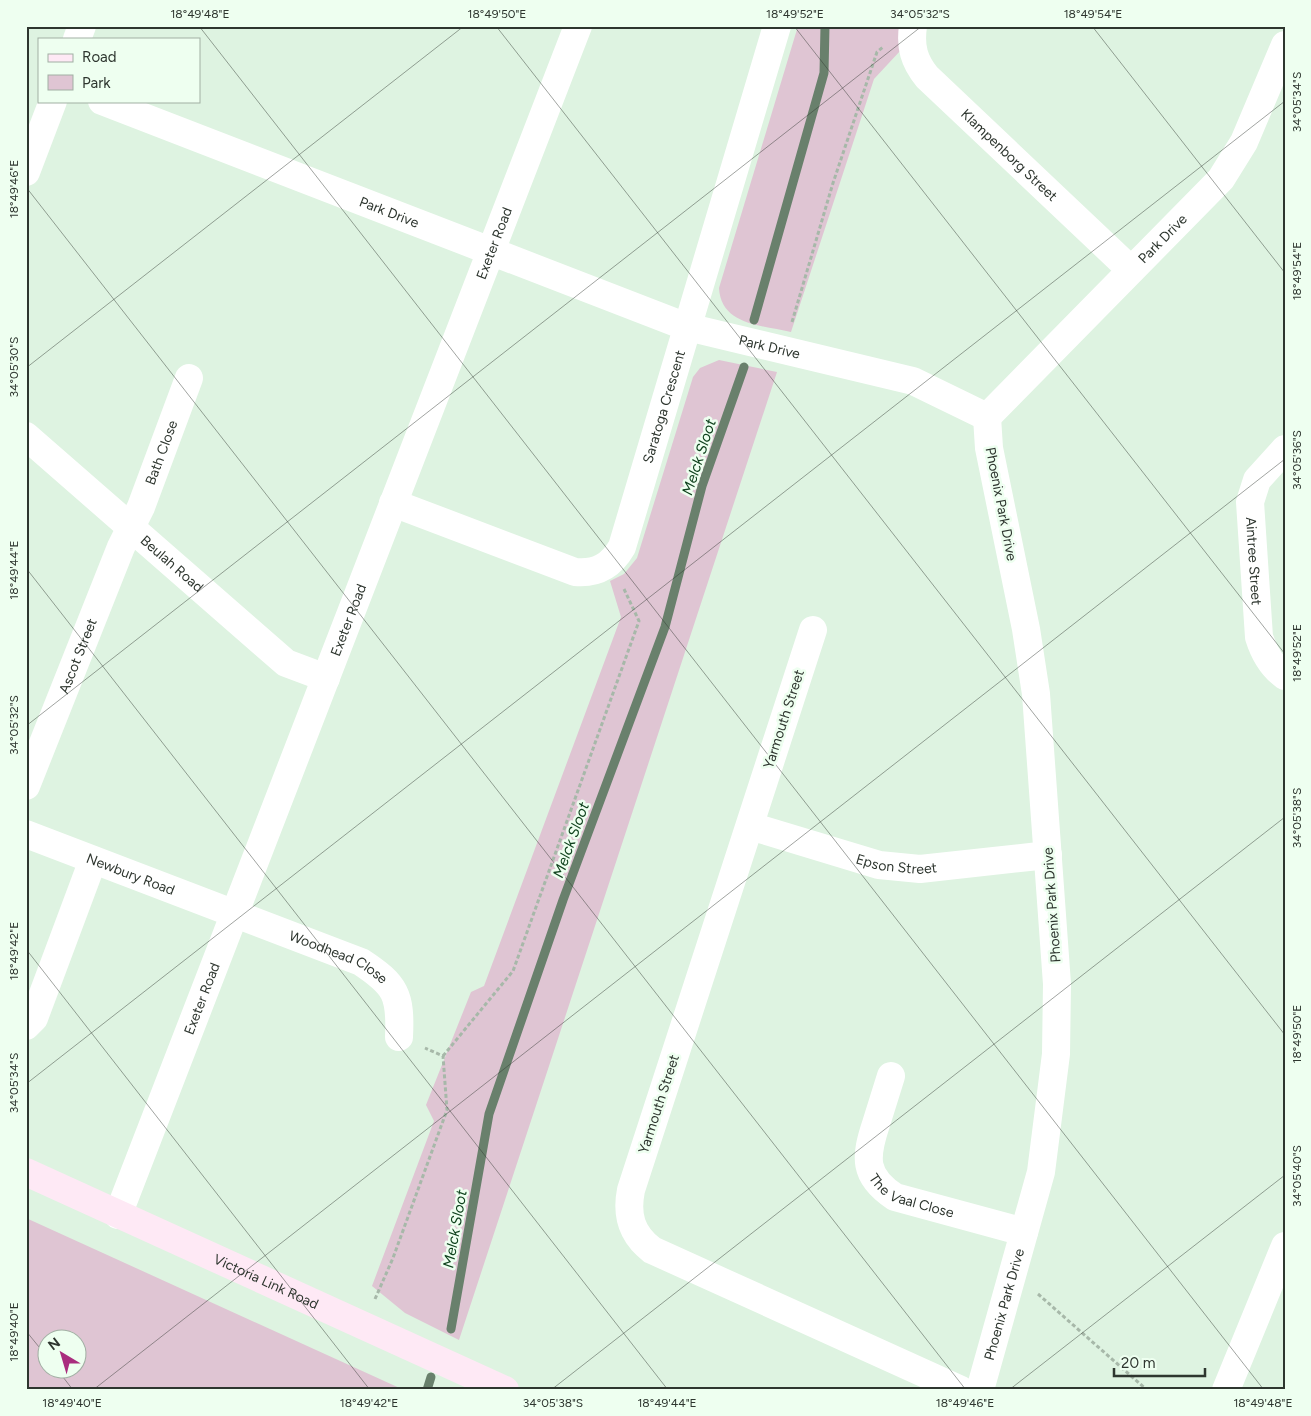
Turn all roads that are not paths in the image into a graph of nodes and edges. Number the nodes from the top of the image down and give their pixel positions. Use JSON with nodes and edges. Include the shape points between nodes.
{"nodes":[{"id":1,"x":82,"y":26,"type":"edge"},
{"id":2,"x":578,"y":26,"type":"edge"},
{"id":3,"x":777,"y":26,"type":"edge"},
{"id":4,"x":902,"y":34,"type":"edge"},
{"id":5,"x":77,"y":38,"type":"edge"},
{"id":6,"x":1285,"y":45,"type":"edge"},
{"id":7,"x":53,"y":102,"type":"edge"},
{"id":8,"x":105,"y":102,"type":"edge"},
{"id":9,"x":26,"y":172,"type":"edge"},
{"id":10,"x":491,"y":251,"type":"junction"},
{"id":11,"x":1130,"y":270,"type":"junction"},
{"id":12,"x":687,"y":327,"type":"junction"},
{"id":13,"x":189,"y":378,"type":"dead end"},
{"id":14,"x":987,"y":416,"type":"junction"},
{"id":15,"x":26,"y":436,"type":"edge"},
{"id":16,"x":1285,"y":449,"type":"edge"},
{"id":17,"x":393,"y":503,"type":"junction"},
{"id":18,"x":131,"y":527,"type":"junction"},
{"id":19,"x":814,"y":630,"type":"dead end"},
{"id":20,"x":1285,"y":676,"type":"edge"},
{"id":21,"x":326,"y":678,"type":"junction"},
{"id":22,"x":26,"y":786,"type":"edge"},
{"id":23,"x":750,"y":826,"type":"junction"},
{"id":24,"x":26,"y":834,"type":"edge"},
{"id":25,"x":1048,"y":856,"type":"junction"},
{"id":26,"x":93,"y":860,"type":"junction"},
{"id":27,"x":234,"y":914,"type":"junction"},
{"id":28,"x":26,"y":1026,"type":"edge"},
{"id":29,"x":399,"y":1037,"type":"road end"},
{"id":30,"x":891,"y":1076,"type":"dead end"},
{"id":31,"x":26,"y":1172,"type":"edge"},
{"id":32,"x":118,"y":1215,"type":"junction"},
{"id":33,"x":1024,"y":1232,"type":"junction"},
{"id":34,"x":1285,"y":1246,"type":"edge"},
{"id":35,"x":505,"y":1390,"type":"edge"},
{"id":36,"x":962,"y":1390,"type":"edge"},
{"id":37,"x":980,"y":1390,"type":"edge"},
{"id":38,"x":1226,"y":1390,"type":"edge"}],
"edges":[{"from":1,"to":5,"type":"street"},
{"from":2,"to":10,"type":"street","name":"Exeter Road"},
{"from":3,"to":12,"type":"street","name":"Saratoga Crescent"},
{"from":4,"to":11,"type":"street","name":"Klampenborg Street","via":[[911,40],[913,54],[927,77]]},
{"from":6,"to":11,"type":"street","name":"Park Drive","via":[[1233,162],[1221,179]]},
{"from":7,"to":9,"type":"street"},
{"from":8,"to":10,"type":"street","name":"Park Drive"},
{"from":10,"to":12,"type":"street","name":"Park Drive"},
{"from":10,"to":17,"type":"street","name":"Exeter Road"},
{"from":11,"to":14,"type":"street","name":"Park Drive"},
{"from":12,"to":14,"type":"street","name":"Park Drive","via":[[913,381]]},
{"from":12,"to":17,"type":"street","name":"Saratoga Crescent","via":[[622,547],[612,562],[597,570],[576,572]]},
{"from":13,"to":18,"type":"street","name":"Bath Close"},
{"from":14,"to":25,"type":"street","name":"Phoenix Park Drive","via":[[989,448],[1036,694]]},
{"from":15,"to":18,"type":"street","name":"Beulah Road"},
{"from":16,"to":20,"type":"street","name":"Aintree Street","via":[[1257,480],[1250,502],[1259,637],[1271,664]]},
{"from":17,"to":21,"type":"street","name":"Exeter Road"},
{"from":18,"to":21,"type":"street","name":"Beulah Road","via":[[286,663]]},
{"from":18,"to":22,"type":"street","name":"Ascot Street"},
{"from":19,"to":23,"type":"street","name":"Yarmouth Street"},
{"from":21,"to":27,"type":"street","name":"Exeter Road"},
{"from":23,"to":25,"type":"street","name":"Epson Street","via":[[879,865],[900,868],[920,869]]},
{"from":23,"to":36,"type":"street","name":"Yarmouth Street","via":[[631,1190],[629,1220],[635,1233],[652,1250]]},
{"from":24,"to":26,"type":"street","name":"Newbury Road"},
{"from":25,"to":33,"type":"street","name":"Phoenix Park Drive","via":[[1057,984],[1056,1054],[1041,1172]]},
{"from":26,"to":27,"type":"street","name":"Newbury Road"},
{"from":26,"to":28,"type":"street","via":[[34,1018]]},
{"from":27,"to":29,"type":"street","name":"Woodhead Close","via":[[361,962],[386,979],[400,1008]]},
{"from":27,"to":32,"type":"street","name":"Exeter Road"},
{"from":30,"to":33,"type":"street","name":"The Vaal Close","via":[[868,1149],[870,1169],[883,1189],[895,1197]]},
{"from":31,"to":32,"type":"street","name":"Victoria Link Road"},
{"from":32,"to":35,"type":"street","name":"Victoria Link Road"},
{"from":33,"to":37,"type":"street","name":"Phoenix Park Drive"},
{"from":34,"to":38,"type":"street"}]}
